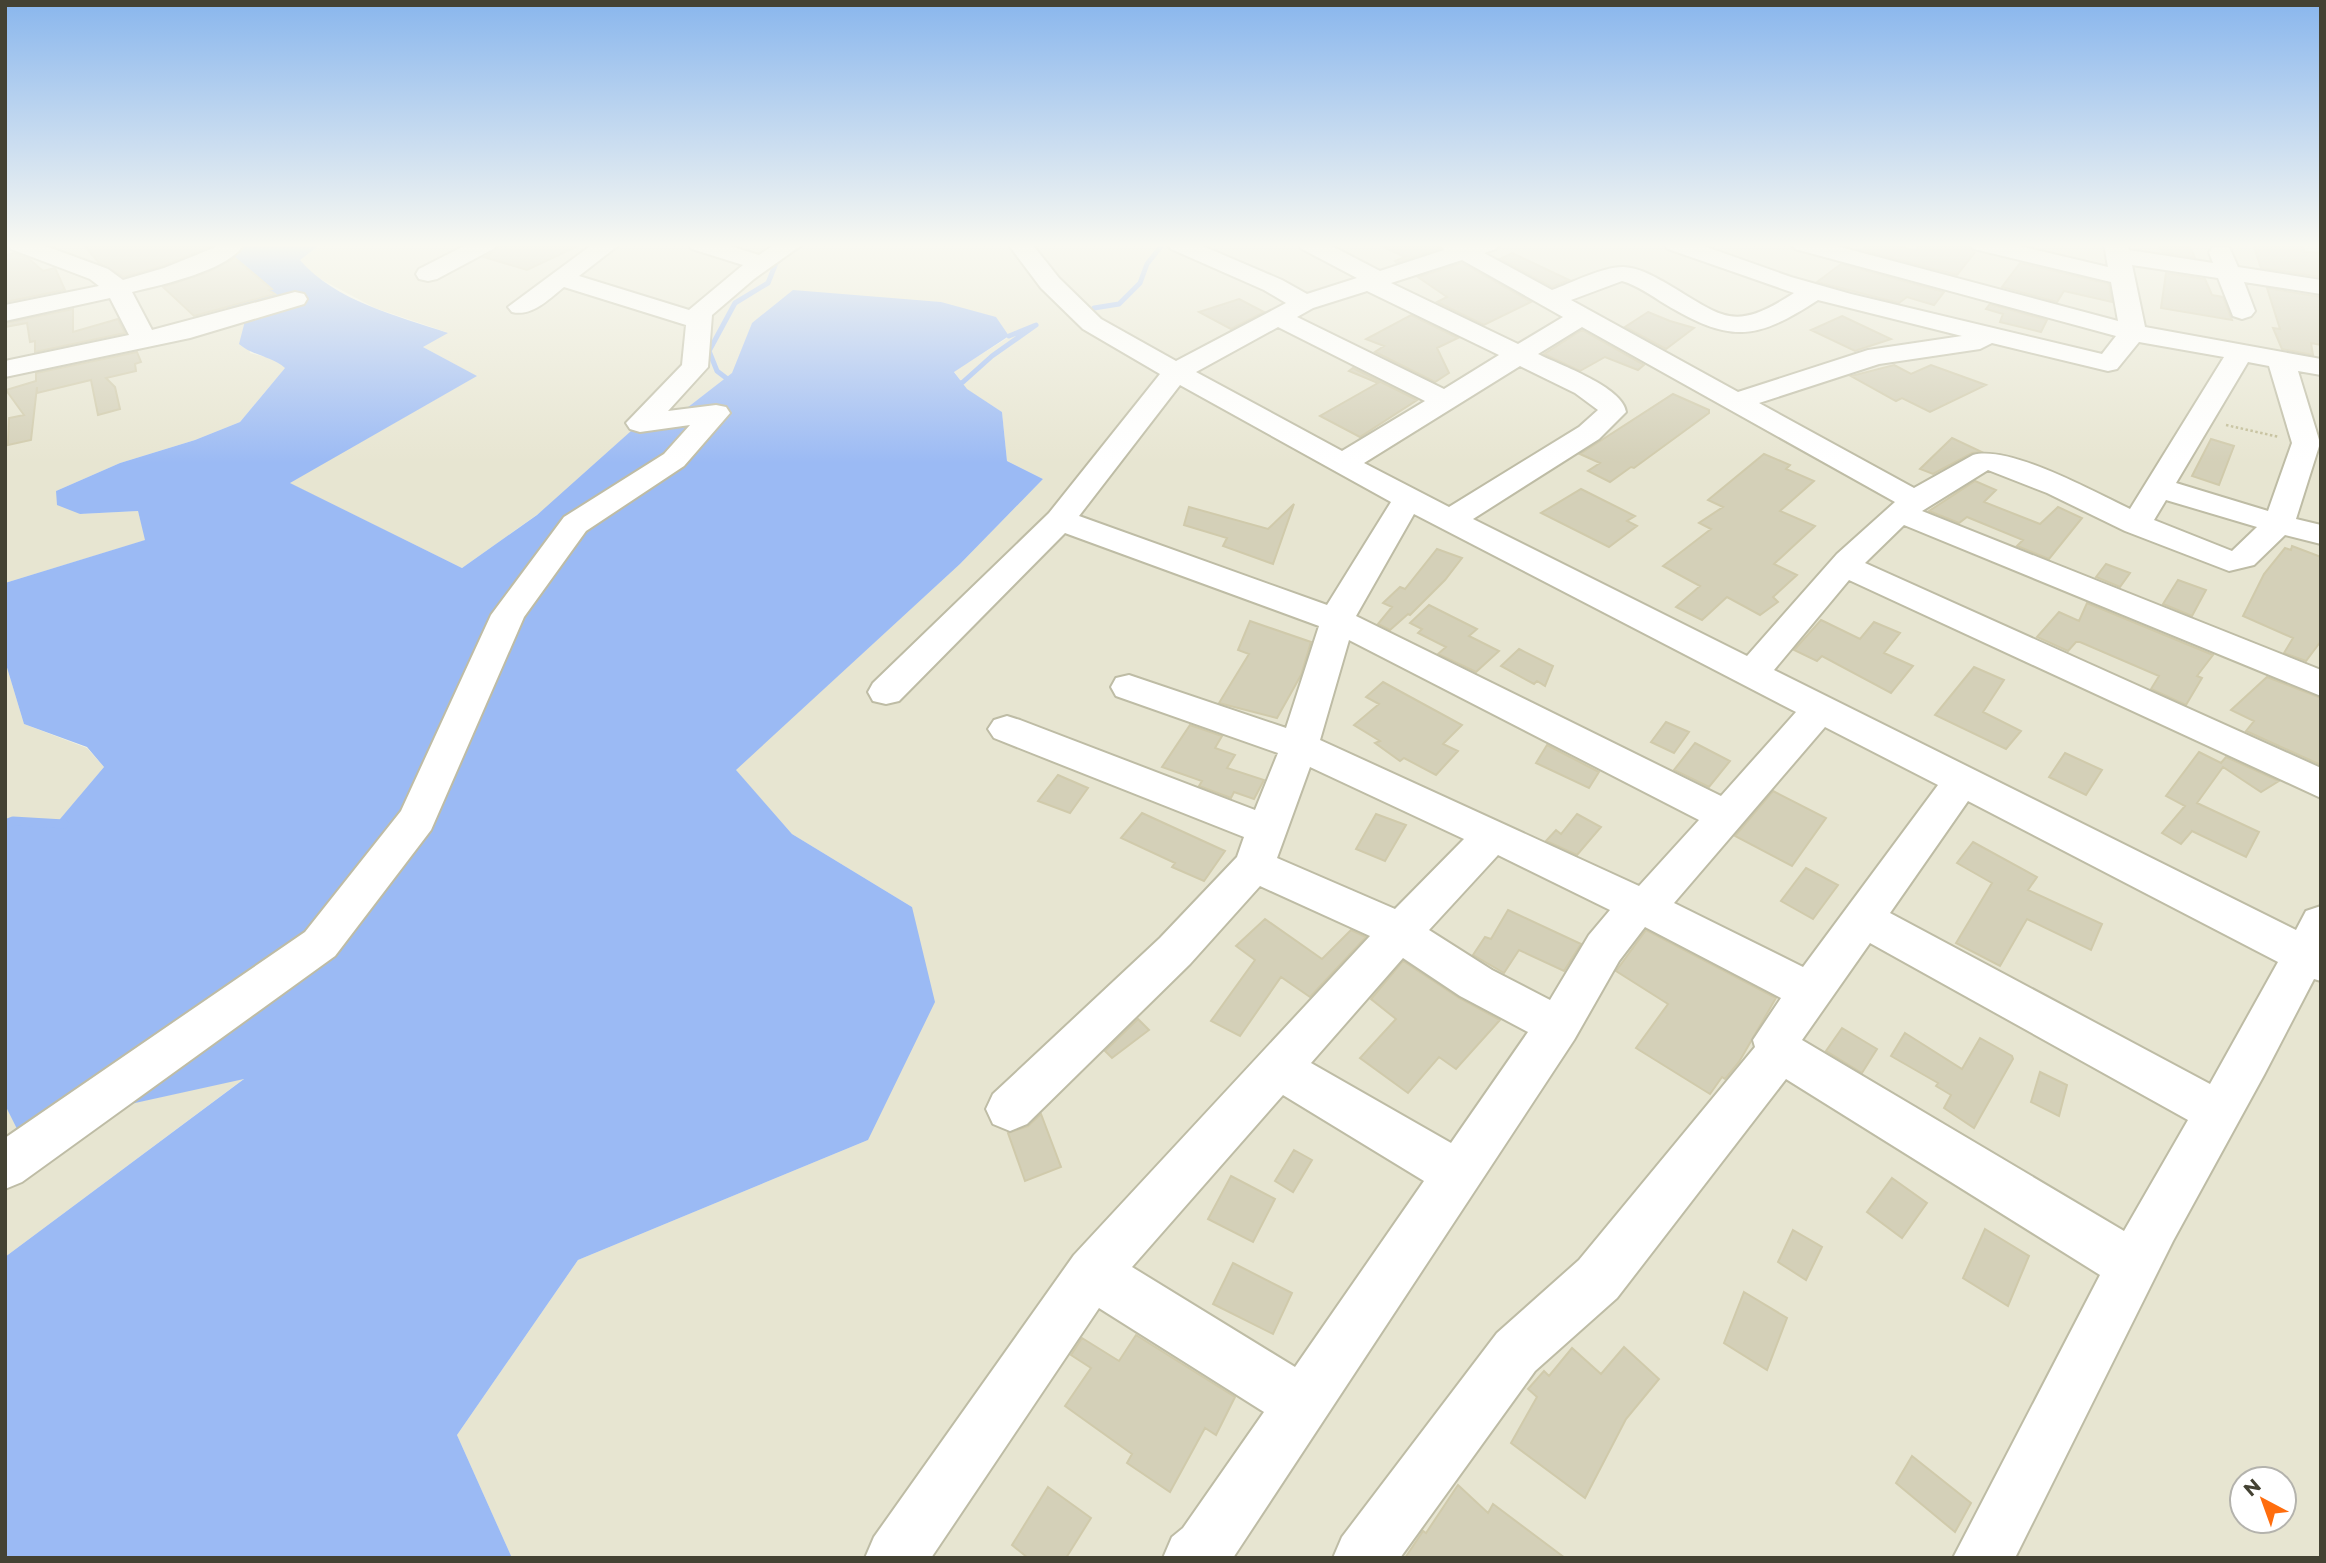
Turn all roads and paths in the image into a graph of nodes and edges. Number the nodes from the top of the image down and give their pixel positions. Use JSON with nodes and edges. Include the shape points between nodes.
{"nodes":[{"id":1,"x":132,"y":317,"type":"edge"},
{"id":2,"x":234,"y":317,"type":"edge"},
{"id":3,"x":686,"y":317,"type":"edge"},
{"id":4,"x":700,"y":317,"type":"edge"},
{"id":5,"x":1085,"y":317,"type":"edge"},
{"id":6,"x":1277,"y":317,"type":"joint"},
{"id":7,"x":1443,"y":317,"type":"edge"},
{"id":8,"x":1580,"y":317,"type":"joint"},
{"id":9,"x":1710,"y":317,"type":"edge"},
{"id":10,"x":1767,"y":317,"type":"edge"},
{"id":11,"x":1918,"y":317,"type":"edge"},
{"id":12,"x":2075,"y":317,"type":"edge"},
{"id":13,"x":2130,"y":317,"type":"edge"},
{"id":14,"x":699,"y":321,"type":"junction"},
{"id":15,"x":2133,"y":333,"type":"junction"},
{"id":16,"x":1998,"y":337,"type":"junction"},
{"id":17,"x":144,"y":340,"type":"junction"},
{"id":18,"x":2240,"y":352,"type":"junction"},
{"id":19,"x":1517,"y":356,"type":"junction"},
{"id":20,"x":2281,"y":360,"type":"junction"},
{"id":21,"x":2321,"y":367,"type":"edge"},
{"id":22,"x":5,"y":369,"type":"edge"},
{"id":23,"x":1176,"y":372,"type":"junction"},
{"id":24,"x":1445,"y":400,"type":"junction"},
{"id":25,"x":1735,"y":402,"type":"junction"},
{"id":26,"x":2201,"y":420,"type":"junction"},
{"id":27,"x":2305,"y":443,"type":"junction"},
{"id":28,"x":1343,"y":463,"type":"junction"},
{"id":29,"x":2160,"y":488,"type":"junction"},
{"id":30,"x":1408,"y":499,"type":"junction"},
{"id":31,"x":1908,"y":507,"type":"junction"},
{"id":32,"x":1060,"y":520,"type":"junction"},
{"id":33,"x":1450,"y":520,"type":"junction"},
{"id":34,"x":2136,"y":524,"type":"junction"},
{"id":35,"x":2279,"y":524,"type":"junction"},
{"id":36,"x":2321,"y":536,"type":"edge"},
{"id":37,"x":1845,"y":566,"type":"junction"},
{"id":38,"x":1337,"y":620,"type":"junction"},
{"id":39,"x":1752,"y":673,"type":"junction"},
{"id":40,"x":2321,"y":684,"type":"edge"},
{"id":41,"x":1129,"y":687,"type":"dead end"},
{"id":42,"x":886,"y":692,"type":"dead end"},
{"id":43,"x":1820,"y":709,"type":"junction"},
{"id":44,"x":1007,"y":729,"type":"dead end"},
{"id":45,"x":1299,"y":746,"type":"junction"},
{"id":46,"x":1961,"y":782,"type":"junction"},
{"id":47,"x":2321,"y":784,"type":"edge"},
{"id":48,"x":1726,"y":816,"type":"junction"},
{"id":49,"x":1493,"y":835,"type":"junction"},
{"id":50,"x":1261,"y":848,"type":"junction"},
{"id":51,"x":1641,"y":907,"type":"junction"},
{"id":52,"x":1862,"y":918,"type":"junction"},
{"id":53,"x":1399,"y":933,"type":"junction"},
{"id":54,"x":2315,"y":946,"type":"edge"},
{"id":55,"x":1808,"y":991,"type":"junction"},
{"id":56,"x":1558,"y":1026,"type":"junction"},
{"id":57,"x":1780,"y":1051,"type":"junction"},
{"id":58,"x":1279,"y":1068,"type":"junction"},
{"id":59,"x":1010,"y":1110,"type":"dead end"},
{"id":60,"x":2218,"y":1113,"type":"junction"},
{"id":61,"x":5,"y":1166,"type":"edge"},
{"id":62,"x":1458,"y":1174,"type":"junction"},
{"id":63,"x":2133,"y":1266,"type":"junction"},
{"id":64,"x":1092,"y":1273,"type":"junction"},
{"id":65,"x":1303,"y":1404,"type":"junction"},
{"id":66,"x":895,"y":1558,"type":"edge"},
{"id":67,"x":1193,"y":1558,"type":"edge"},
{"id":68,"x":1363,"y":1558,"type":"edge"},
{"id":69,"x":1983,"y":1558,"type":"edge"}],
"edges":[{"from":1,"to":17,"type":"street"},
{"from":2,"to":17,"type":"street"},
{"from":3,"to":14,"type":"street"},
{"from":4,"to":14,"type":"street"},
{"from":5,"to":23,"type":"street"},
{"from":6,"to":23,"type":"street"},
{"from":6,"to":24,"type":"street"},
{"from":7,"to":19,"type":"street"},
{"from":8,"to":19,"type":"street"},
{"from":8,"to":25,"type":"street"},
{"from":9,"to":10,"type":"street","via":[[1740,326]]},
{"from":11,"to":16,"type":"street"},
{"from":12,"to":15,"type":"street"},
{"from":13,"to":15,"type":"street"},
{"from":14,"to":61,"type":"street","via":[[695,366],[640,423],[716,413],[674,460],[575,524],[508,615],[417,818],[320,944]]},
{"from":15,"to":16,"type":"street","via":[[2108,363]]},
{"from":15,"to":18,"type":"street"},
{"from":16,"to":25,"type":"street","via":[[1877,356]]},
{"from":17,"to":22,"type":"street"},
{"from":18,"to":20,"type":"street"},
{"from":18,"to":26,"type":"street"},
{"from":19,"to":24,"type":"street"},
{"from":19,"to":33,"type":"street","via":[[1602,397],[1611,404],[1612,412],[1581,438]]},
{"from":20,"to":21,"type":"street"},
{"from":20,"to":27,"type":"street"},
{"from":23,"to":28,"type":"street"},
{"from":23,"to":32,"type":"street"},
{"from":24,"to":28,"type":"street"},
{"from":25,"to":31,"type":"street"},
{"from":26,"to":27,"type":"path"},
{"from":26,"to":29,"type":"street"},
{"from":27,"to":35,"type":"street"},
{"from":28,"to":30,"type":"street"},
{"from":29,"to":34,"type":"street"},
{"from":29,"to":35,"type":"street"},
{"from":30,"to":33,"type":"street"},
{"from":30,"to":38,"type":"street"},
{"from":31,"to":34,"type":"street","via":[[1989,460]]},
{"from":31,"to":37,"type":"street"},
{"from":31,"to":40,"type":"street"},
{"from":32,"to":38,"type":"street"},
{"from":32,"to":42,"type":"street"},
{"from":33,"to":39,"type":"street"},
{"from":34,"to":35,"type":"street","via":[[2229,561],[2243,558]]},
{"from":35,"to":36,"type":"street"},
{"from":37,"to":39,"type":"street"},
{"from":37,"to":47,"type":"street"},
{"from":38,"to":45,"type":"street"},
{"from":38,"to":48,"type":"street"},
{"from":39,"to":43,"type":"street"},
{"from":41,"to":45,"type":"street"},
{"from":43,"to":46,"type":"street"},
{"from":43,"to":48,"type":"street"},
{"from":44,"to":50,"type":"street"},
{"from":45,"to":49,"type":"street"},
{"from":45,"to":50,"type":"street"},
{"from":46,"to":52,"type":"street"},
{"from":46,"to":54,"type":"street"},
{"from":48,"to":51,"type":"street"},
{"from":49,"to":51,"type":"street"},
{"from":49,"to":53,"type":"street"},
{"from":50,"to":53,"type":"street"},
{"from":50,"to":59,"type":"street","via":[[1175,951]]},
{"from":51,"to":55,"type":"street"},
{"from":51,"to":56,"type":"street","via":[[1605,948]]},
{"from":52,"to":55,"type":"street"},
{"from":52,"to":60,"type":"street"},
{"from":53,"to":56,"type":"street","via":[[1476,983]]},
{"from":53,"to":58,"type":"street"},
{"from":54,"to":60,"type":"street"},
{"from":55,"to":57,"type":"street","via":[[1776,1040]]},
{"from":56,"to":62,"type":"street"},
{"from":57,"to":63,"type":"street"},
{"from":57,"to":68,"type":"street","via":[[1598,1279],[1516,1352]]},
{"from":58,"to":62,"type":"street"},
{"from":58,"to":64,"type":"street"},
{"from":60,"to":63,"type":"street"},
{"from":62,"to":65,"type":"street"},
{"from":63,"to":69,"type":"street"},
{"from":64,"to":65,"type":"street"},
{"from":64,"to":66,"type":"street"},
{"from":65,"to":67,"type":"street","via":[[1204,1549]]}]}
